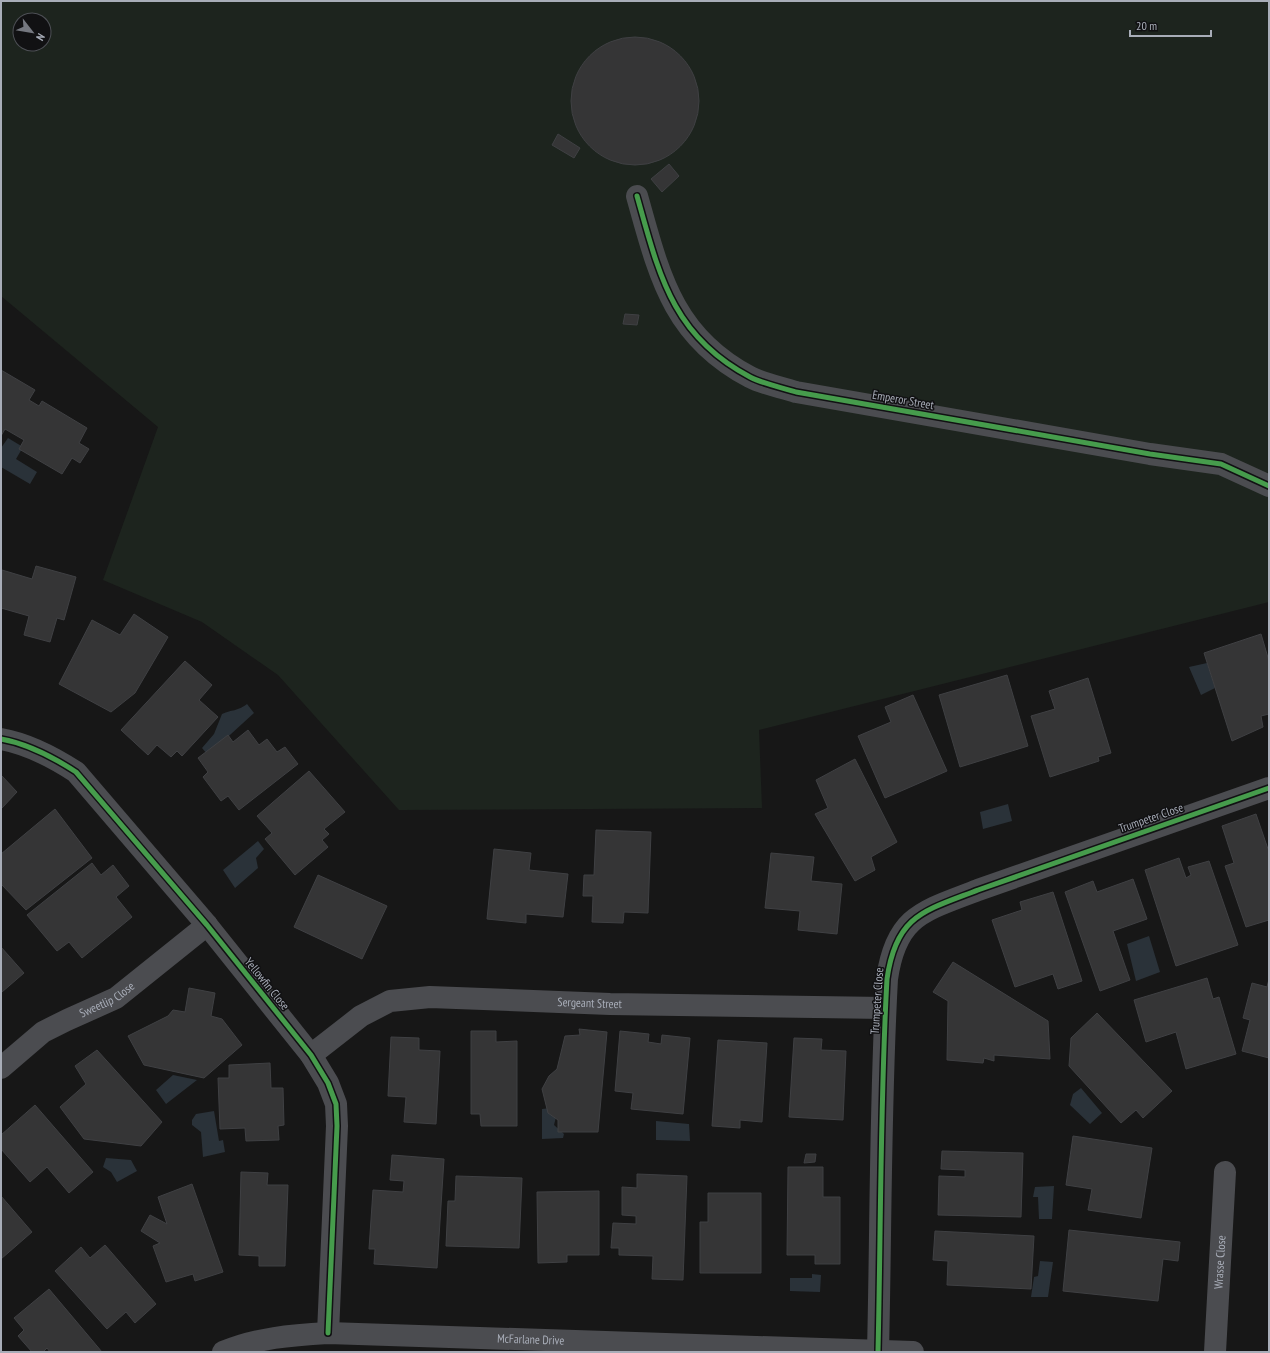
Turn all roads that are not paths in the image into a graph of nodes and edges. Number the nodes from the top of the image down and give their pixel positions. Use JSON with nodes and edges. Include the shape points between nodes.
{"nodes":[{"id":1,"x":637,"y":196,"type":"dead end"},
{"id":2,"x":1269,"y":486,"type":"edge"},
{"id":3,"x":1,"y":739,"type":"edge"},
{"id":4,"x":1269,"y":788,"type":"edge"},
{"id":5,"x":207,"y":925,"type":"junction"},
{"id":6,"x":885,"y":1008,"type":"junction"},
{"id":7,"x":311,"y":1055,"type":"junction"},
{"id":8,"x":1,"y":1068,"type":"edge"},
{"id":9,"x":1225,"y":1172,"type":"dead end"},
{"id":10,"x":328,"y":1333,"type":"junction"},
{"id":11,"x":684,"y":1349,"type":"edge"},
{"id":12,"x":878,"y":1351,"type":"edge"},
{"id":13,"x":222,"y":1352,"type":"edge"},
{"id":14,"x":913,"y":1352,"type":"edge"},
{"id":15,"x":1215,"y":1352,"type":"edge"}],
"edges":[{"from":1,"to":2,"type":"street","name":"Emperor Street","via":[[665,287],[684,321],[710,352],[750,377],[796,392],[1221,464]]},
{"from":3,"to":5,"type":"street","name":"Yellowfin Close","via":[[48,755],[76,772]]},
{"from":4,"to":6,"type":"street","name":"Trumpeter Close","via":[[930,908],[910,922],[899,938],[890,960]]},
{"from":5,"to":7,"type":"street","name":"Yellowfin Close"},
{"from":5,"to":8,"type":"street","name":"Sweetlip Close","via":[[116,998],[43,1032]]},
{"from":6,"to":7,"type":"street","name":"Sergeant Street","via":[[610,1004],[430,997],[390,1001],[361,1016]]},
{"from":6,"to":12,"type":"street","name":"Trumpeter Close"},
{"from":7,"to":10,"type":"street","name":"Yellowfin Close","via":[[336,1104]]},
{"from":9,"to":15,"type":"street","name":"Wrasse Close"},
{"from":10,"to":11,"type":"street","name":"McFarlane Drive"},
{"from":10,"to":13,"type":"street","name":"McFarlane Drive","via":[[285,1336],[240,1345]]},
{"from":11,"to":12,"type":"street","name":"McFarlane Drive"},
{"from":12,"to":14,"type":"street","name":"McFarlane Drive"}]}
